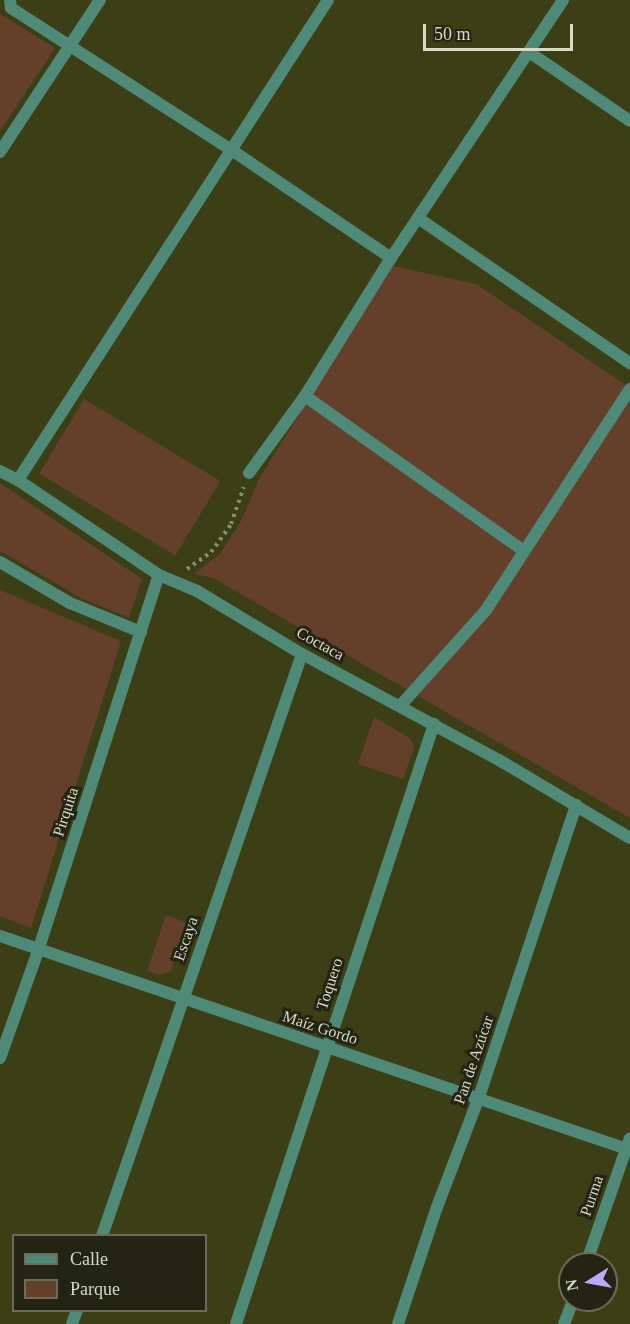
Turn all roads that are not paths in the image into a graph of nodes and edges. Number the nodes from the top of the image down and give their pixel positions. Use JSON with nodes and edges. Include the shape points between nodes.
{"nodes":[{"id":1,"x":10,"y":0,"type":"edge"},
{"id":2,"x":100,"y":0,"type":"edge"},
{"id":3,"x":328,"y":0,"type":"edge"},
{"id":4,"x":562,"y":0,"type":"edge"},
{"id":5,"x":70,"y":46,"type":"junction"},
{"id":6,"x":529,"y":52,"type":"junction"},
{"id":7,"x":630,"y":121,"type":"edge"},
{"id":8,"x":233,"y":151,"type":"junction"},
{"id":9,"x":0,"y":152,"type":"edge"},
{"id":10,"x":418,"y":218,"type":"junction"},
{"id":11,"x":391,"y":258,"type":"junction"},
{"id":12,"x":630,"y":363,"type":"edge"},
{"id":13,"x":630,"y":389,"type":"edge"},
{"id":14,"x":304,"y":396,"type":"junction"},
{"id":15,"x":0,"y":471,"type":"edge"},
{"id":16,"x":249,"y":473,"type":"road end"},
{"id":17,"x":18,"y":480,"type":"junction"},
{"id":18,"x":524,"y":551,"type":"junction"},
{"id":19,"x":0,"y":562,"type":"edge"},
{"id":20,"x":159,"y":575,"type":"junction"},
{"id":21,"x":141,"y":632,"type":"junction"},
{"id":22,"x":302,"y":654,"type":"junction"},
{"id":23,"x":400,"y":706,"type":"junction"},
{"id":24,"x":434,"y":724,"type":"junction"},
{"id":25,"x":576,"y":805,"type":"junction"},
{"id":26,"x":630,"y":838,"type":"edge"},
{"id":27,"x":0,"y":936,"type":"edge"},
{"id":28,"x":38,"y":951,"type":"junction"},
{"id":29,"x":183,"y":999,"type":"junction"},
{"id":30,"x":326,"y":1048,"type":"junction"},
{"id":31,"x":0,"y":1058,"type":"edge"},
{"id":32,"x":479,"y":1097,"type":"junction"},
{"id":33,"x":629,"y":1146,"type":"edge"},
{"id":34,"x":103,"y":1234,"type":"edge"},
{"id":35,"x":590,"y":1252,"type":"edge"},
{"id":36,"x":236,"y":1324,"type":"edge"},
{"id":37,"x":398,"y":1324,"type":"edge"}],
"edges":[{"from":1,"to":5,"type":"street","via":[[11,8]]},
{"from":2,"to":5,"type":"street"},
{"from":3,"to":8,"type":"street"},
{"from":4,"to":6,"type":"street"},
{"from":5,"to":8,"type":"street"},
{"from":5,"to":9,"type":"street"},
{"from":6,"to":7,"type":"street"},
{"from":6,"to":10,"type":"street"},
{"from":8,"to":11,"type":"street"},
{"from":8,"to":17,"type":"street"},
{"from":10,"to":11,"type":"street"},
{"from":10,"to":12,"type":"street"},
{"from":11,"to":14,"type":"street"},
{"from":13,"to":18,"type":"street"},
{"from":14,"to":16,"type":"street"},
{"from":14,"to":18,"type":"street"},
{"from":15,"to":17,"type":"street","name":"Coctaca"},
{"from":17,"to":20,"type":"street","name":"Coctaca"},
{"from":18,"to":23,"type":"street","via":[[486,610]]},
{"from":19,"to":21,"type":"street","via":[[70,603]]},
{"from":20,"to":21,"type":"street","name":"Pirquita"},
{"from":20,"to":22,"type":"street","name":"Coctaca","via":[[197,591]]},
{"from":21,"to":28,"type":"street","name":"Pirquita"},
{"from":22,"to":23,"type":"street","name":"Coctaca"},
{"from":22,"to":29,"type":"street","name":"Escaya"},
{"from":23,"to":24,"type":"street","name":"Coctaca"},
{"from":24,"to":25,"type":"street","name":"Coctaca"},
{"from":24,"to":30,"type":"street","name":"Toquero"},
{"from":25,"to":26,"type":"street","name":"Coctaca"},
{"from":25,"to":32,"type":"street","name":"Pan de Azúcar"},
{"from":27,"to":28,"type":"street","name":"Maíz Gordo"},
{"from":28,"to":29,"type":"street","name":"Maíz Gordo"},
{"from":28,"to":31,"type":"street","name":"Pirquita"},
{"from":29,"to":30,"type":"street","name":"Maíz Gordo"},
{"from":29,"to":34,"type":"street","name":"Escaya"},
{"from":30,"to":32,"type":"street","name":"Maíz Gordo"},
{"from":30,"to":36,"type":"street","name":"Toquero"},
{"from":32,"to":33,"type":"street","name":"Maíz Gordo"},
{"from":32,"to":37,"type":"street","name":"Pan de Azúcar"},
{"from":33,"to":35,"type":"street","name":"Purma"}]}
